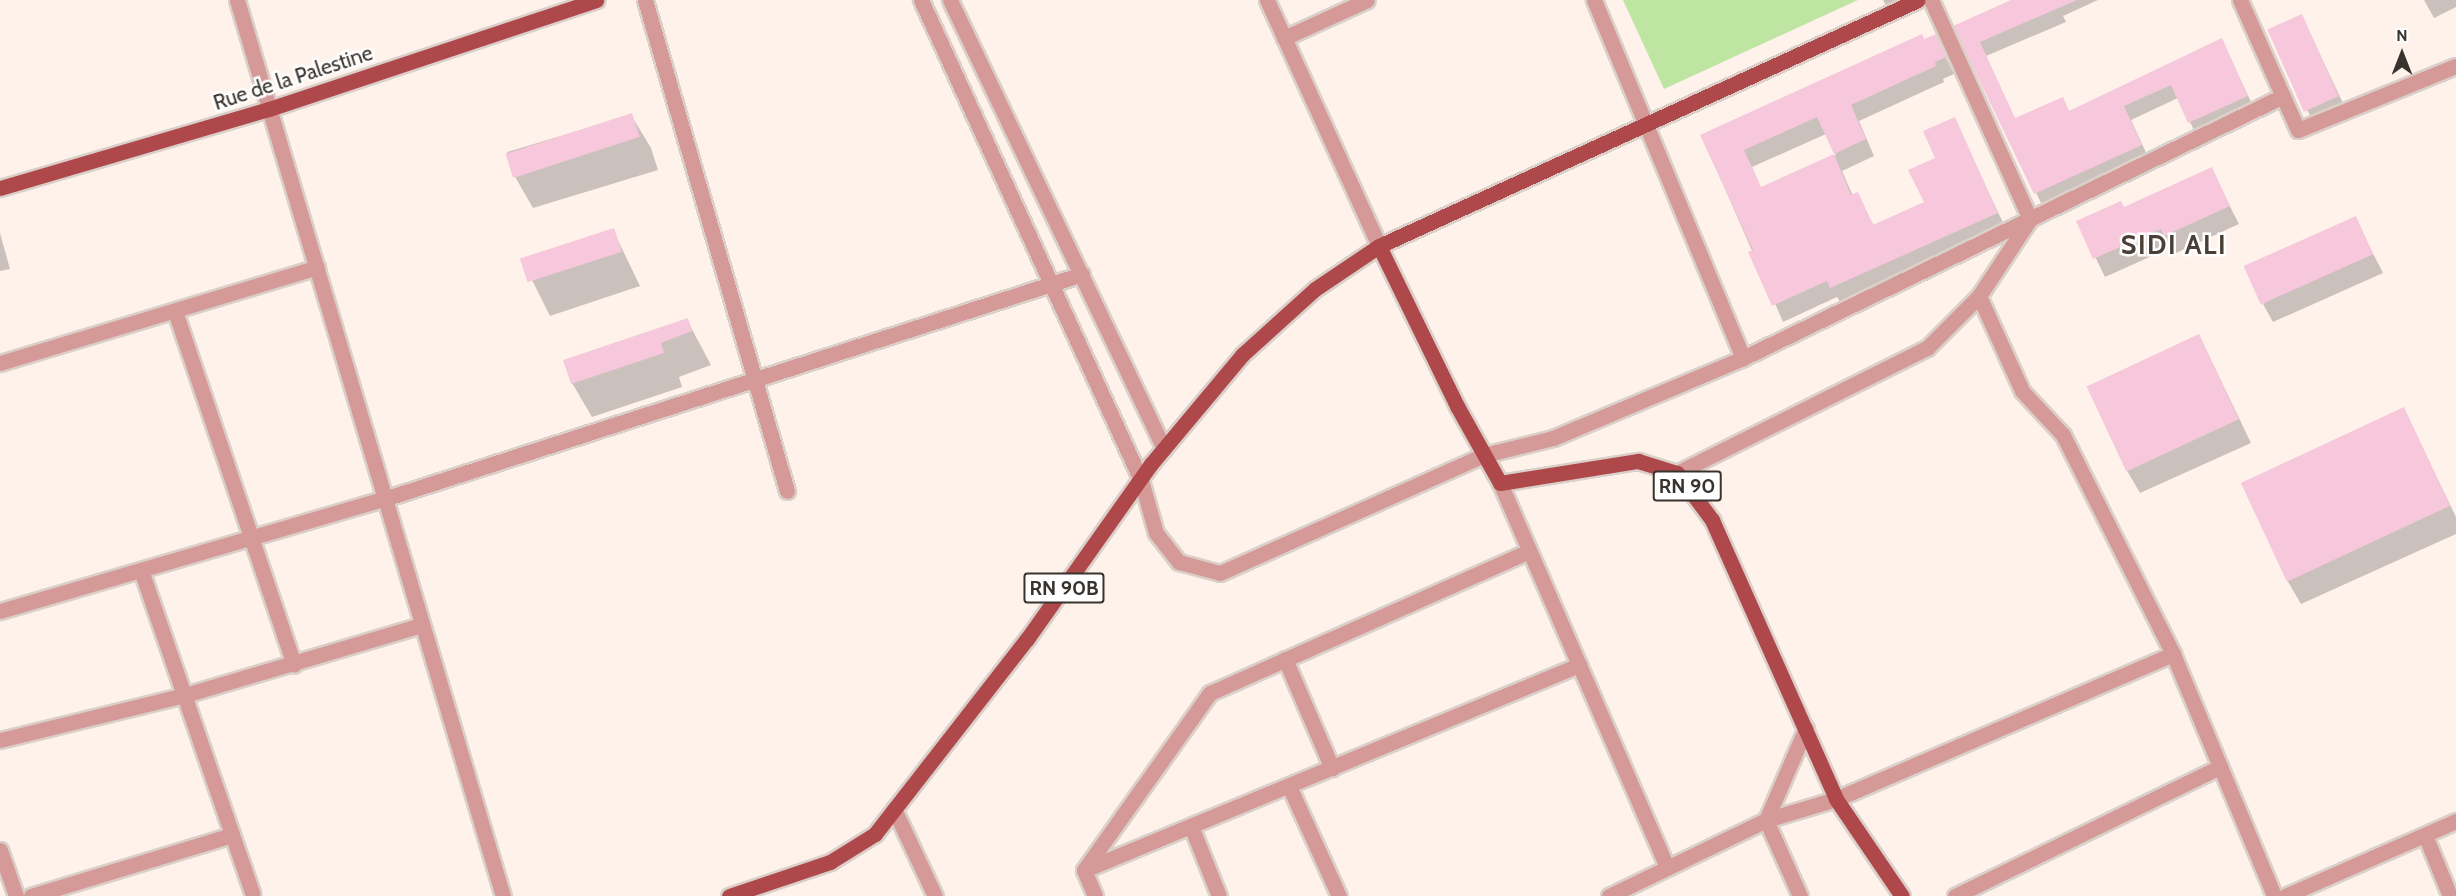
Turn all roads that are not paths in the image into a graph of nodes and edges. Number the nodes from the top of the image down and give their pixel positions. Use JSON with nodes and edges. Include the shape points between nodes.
{"nodes":[{"id":1,"x":237,"y":0,"type":"edge"},
{"id":2,"x":596,"y":0,"type":"edge"},
{"id":3,"x":645,"y":0,"type":"edge"},
{"id":4,"x":921,"y":0,"type":"edge"},
{"id":5,"x":950,"y":0,"type":"edge"},
{"id":6,"x":1267,"y":0,"type":"edge"},
{"id":7,"x":1367,"y":0,"type":"edge"},
{"id":8,"x":1594,"y":0,"type":"edge"},
{"id":9,"x":1918,"y":0,"type":"edge"},
{"id":10,"x":1930,"y":0,"type":"edge"},
{"id":11,"x":2240,"y":0,"type":"edge"},
{"id":12,"x":1284,"y":38,"type":"junction"},
{"id":13,"x":2456,"y":66,"type":"edge"},
{"id":14,"x":2283,"y":96,"type":"junction"},
{"id":15,"x":269,"y":109,"type":"junction"},
{"id":16,"x":1646,"y":124,"type":"junction"},
{"id":17,"x":0,"y":188,"type":"edge"},
{"id":18,"x":2030,"y":219,"type":"junction"},
{"id":19,"x":1379,"y":246,"type":"junction"},
{"id":20,"x":317,"y":267,"type":"junction"},
{"id":21,"x":1082,"y":274,"type":"junction"},
{"id":22,"x":1051,"y":284,"type":"junction"},
{"id":23,"x":1979,"y":296,"type":"junction"},
{"id":24,"x":175,"y":310,"type":"junction"},
{"id":25,"x":1743,"y":358,"type":"junction"},
{"id":26,"x":0,"y":363,"type":"edge"},
{"id":27,"x":753,"y":381,"type":"junction"},
{"id":28,"x":1164,"y":449,"type":"junction"},
{"id":29,"x":1484,"y":455,"type":"junction"},
{"id":30,"x":1677,"y":473,"type":"junction"},
{"id":31,"x":1141,"y":480,"type":"junction"},
{"id":32,"x":1500,"y":483,"type":"junction"},
{"id":33,"x":787,"y":491,"type":"dead end"},
{"id":34,"x":387,"y":498,"type":"junction"},
{"id":35,"x":253,"y":536,"type":"junction"},
{"id":36,"x":1529,"y":551,"type":"junction"},
{"id":37,"x":141,"y":570,"type":"junction"},
{"id":38,"x":0,"y":611,"type":"edge"},
{"id":39,"x":422,"y":625,"type":"junction"},
{"id":40,"x":2173,"y":654,"type":"junction"},
{"id":41,"x":1285,"y":659,"type":"junction"},
{"id":42,"x":294,"y":664,"type":"junction"},
{"id":43,"x":1579,"y":665,"type":"junction"},
{"id":44,"x":185,"y":695,"type":"junction"},
{"id":45,"x":1806,"y":728,"type":"junction"},
{"id":46,"x":0,"y":740,"type":"edge"},
{"id":47,"x":2220,"y":767,"type":"junction"},
{"id":48,"x":1332,"y":768,"type":"junction"},
{"id":49,"x":1289,"y":786,"type":"junction"},
{"id":50,"x":1836,"y":799,"type":"junction"},
{"id":51,"x":894,"y":809,"type":"junction"},
{"id":52,"x":1766,"y":820,"type":"junction"},
{"id":53,"x":2456,"y":821,"type":"edge"},
{"id":54,"x":1191,"y":826,"type":"junction"},
{"id":55,"x":232,"y":835,"type":"junction"},
{"id":56,"x":2425,"y":835,"type":"junction"},
{"id":57,"x":0,"y":849,"type":"edge"},
{"id":58,"x":1667,"y":867,"type":"junction"},
{"id":59,"x":1084,"y":870,"type":"junction"},
{"id":60,"x":252,"y":893,"type":"dead end"},
{"id":61,"x":16,"y":896,"type":"edge"},
{"id":62,"x":32,"y":896,"type":"edge"},
{"id":63,"x":503,"y":896,"type":"edge"},
{"id":64,"x":729,"y":896,"type":"edge"},
{"id":65,"x":935,"y":896,"type":"edge"},
{"id":66,"x":1095,"y":896,"type":"edge"},
{"id":67,"x":1220,"y":896,"type":"edge"},
{"id":68,"x":1339,"y":896,"type":"edge"},
{"id":69,"x":1609,"y":896,"type":"edge"},
{"id":70,"x":1800,"y":896,"type":"edge"},
{"id":71,"x":1902,"y":896,"type":"edge"},
{"id":72,"x":1955,"y":896,"type":"edge"},
{"id":73,"x":2274,"y":896,"type":"edge"},
{"id":74,"x":2284,"y":896,"type":"edge"},
{"id":75,"x":2450,"y":896,"type":"edge"}],
"edges":[{"from":1,"to":15,"type":"street"},
{"from":2,"to":15,"type":"main road","name":"Rue de la Palestine"},
{"from":3,"to":27,"type":"street"},
{"from":4,"to":22,"type":"street"},
{"from":5,"to":21,"type":"street"},
{"from":6,"to":12,"type":"street"},
{"from":7,"to":12,"type":"street"},
{"from":8,"to":16,"type":"street"},
{"from":9,"to":16,"type":"main road"},
{"from":10,"to":18,"type":"street"},
{"from":11,"to":14,"type":"street"},
{"from":12,"to":19,"type":"street"},
{"from":13,"to":14,"type":"street","via":[[2298,130]]},
{"from":14,"to":18,"type":"street"},
{"from":15,"to":17,"type":"main road","name":"Rue de la Palestine"},
{"from":15,"to":20,"type":"street"},
{"from":16,"to":19,"type":"main road"},
{"from":16,"to":25,"type":"street"},
{"from":18,"to":23,"type":"street"},
{"from":18,"to":25,"type":"street"},
{"from":19,"to":28,"type":"main road","number":"RN 90B","via":[[1315,289],[1242,355]]},
{"from":19,"to":29,"type":"main road"},
{"from":20,"to":24,"type":"street"},
{"from":20,"to":34,"type":"street"},
{"from":21,"to":22,"type":"street"},
{"from":21,"to":28,"type":"street"},
{"from":22,"to":27,"type":"street"},
{"from":22,"to":31,"type":"street"},
{"from":23,"to":30,"type":"street","via":[[1927,348]]},
{"from":23,"to":40,"type":"street","via":[[2022,391],[2063,435]]},
{"from":24,"to":26,"type":"street"},
{"from":24,"to":35,"type":"street"},
{"from":25,"to":29,"type":"street","via":[[1553,438]]},
{"from":27,"to":33,"type":"street"},
{"from":27,"to":34,"type":"street"},
{"from":28,"to":31,"type":"main road","number":"RN 90B"},
{"from":29,"to":31,"type":"street","via":[[1220,573],[1179,562],[1156,533]]},
{"from":29,"to":32,"type":"main road"},
{"from":30,"to":32,"type":"main road","number":"RN 90","via":[[1638,461]]},
{"from":30,"to":45,"type":"main road","number":"RN 90","via":[[1712,520]]},
{"from":31,"to":51,"type":"main road","number":"RN 90B","via":[[1027,639]]},
{"from":32,"to":36,"type":"street"},
{"from":34,"to":35,"type":"street"},
{"from":34,"to":39,"type":"street"},
{"from":35,"to":37,"type":"street"},
{"from":35,"to":42,"type":"street"},
{"from":36,"to":41,"type":"street"},
{"from":36,"to":43,"type":"street"},
{"from":37,"to":38,"type":"street"},
{"from":37,"to":44,"type":"street"},
{"from":39,"to":42,"type":"street"},
{"from":39,"to":63,"type":"street"},
{"from":40,"to":47,"type":"street"},
{"from":40,"to":50,"type":"street"},
{"from":41,"to":48,"type":"street"},
{"from":41,"to":59,"type":"street","via":[[1210,693]]},
{"from":42,"to":44,"type":"street"},
{"from":43,"to":48,"type":"street"},
{"from":43,"to":58,"type":"street"},
{"from":44,"to":46,"type":"street"},
{"from":44,"to":55,"type":"street"},
{"from":45,"to":50,"type":"main road","number":"RN 90"},
{"from":45,"to":52,"type":"street"},
{"from":47,"to":72,"type":"street"},
{"from":47,"to":73,"type":"street"},
{"from":48,"to":49,"type":"street"},
{"from":49,"to":54,"type":"street"},
{"from":49,"to":68,"type":"street"},
{"from":50,"to":52,"type":"street"},
{"from":50,"to":71,"type":"main road","number":"RN 90"},
{"from":51,"to":64,"type":"main road","number":"RN 90B","via":[[875,834],[830,862]]},
{"from":51,"to":65,"type":"street"},
{"from":52,"to":58,"type":"street"},
{"from":52,"to":70,"type":"street"},
{"from":53,"to":56,"type":"street"},
{"from":54,"to":59,"type":"street"},
{"from":54,"to":67,"type":"street"},
{"from":55,"to":60,"type":"street"},
{"from":55,"to":62,"type":"street"},
{"from":56,"to":74,"type":"street"},
{"from":56,"to":75,"type":"street"},
{"from":57,"to":61,"type":"street"},
{"from":58,"to":69,"type":"street"},
{"from":59,"to":66,"type":"street"}]}
